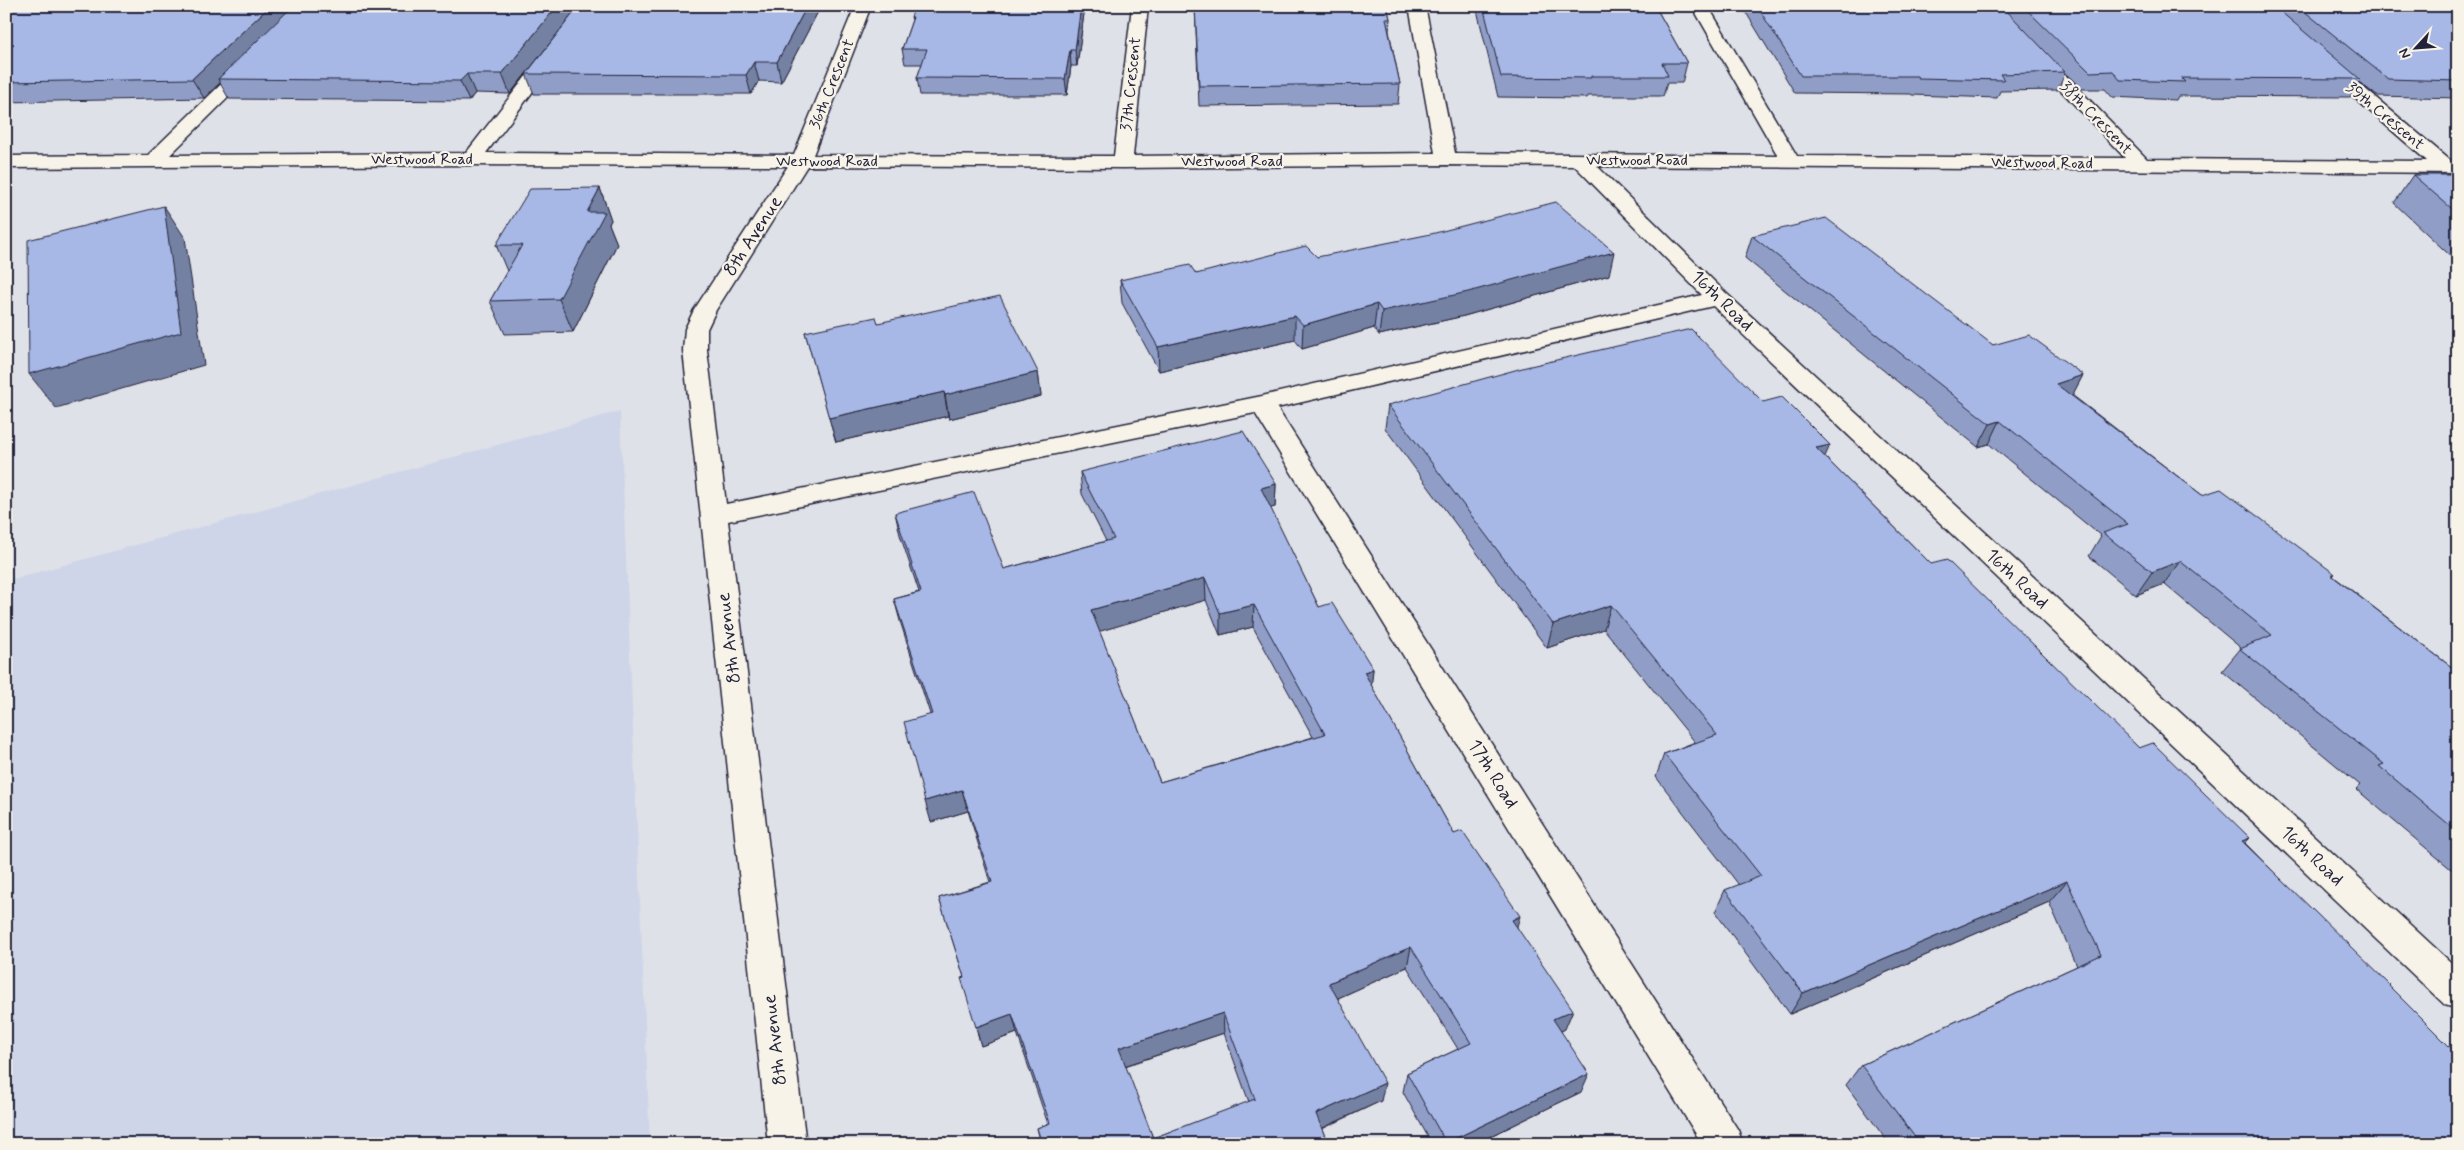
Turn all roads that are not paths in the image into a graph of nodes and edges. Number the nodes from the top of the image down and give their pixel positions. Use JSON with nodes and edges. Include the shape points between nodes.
{"nodes":[{"id":1,"x":590,"y":6,"type":"edge"},
{"id":2,"x":863,"y":6,"type":"edge"},
{"id":3,"x":1140,"y":6,"type":"edge"},
{"id":4,"x":1417,"y":6,"type":"edge"},
{"id":5,"x":1700,"y":6,"type":"edge"},
{"id":6,"x":1989,"y":6,"type":"edge"},
{"id":7,"x":2309,"y":51,"type":"edge"},
{"id":8,"x":263,"y":54,"type":"edge"},
{"id":9,"x":472,"y":159,"type":"junction"},
{"id":10,"x":1446,"y":159,"type":"junction"},
{"id":11,"x":1580,"y":160,"type":"junction"},
{"id":12,"x":1790,"y":160,"type":"junction"},
{"id":13,"x":801,"y":161,"type":"junction"},
{"id":14,"x":6,"y":162,"type":"edge"},
{"id":15,"x":152,"y":162,"type":"junction"},
{"id":16,"x":1123,"y":162,"type":"junction"},
{"id":17,"x":2141,"y":164,"type":"junction"},
{"id":18,"x":2452,"y":167,"type":"edge"},
{"id":19,"x":1718,"y":298,"type":"junction"},
{"id":20,"x":1262,"y":404,"type":"junction"},
{"id":21,"x":715,"y":515,"type":"junction"},
{"id":22,"x":2458,"y":993,"type":"edge"},
{"id":23,"x":787,"y":1144,"type":"edge"},
{"id":24,"x":1724,"y":1144,"type":"edge"}],
"edges":[{"from":1,"to":9,"type":"street"},
{"from":2,"to":13,"type":"street","name":"36th Crescent"},
{"from":3,"to":16,"type":"street","name":"37th Crescent"},
{"from":4,"to":10,"type":"street"},
{"from":5,"to":12,"type":"street"},
{"from":6,"to":17,"type":"street","name":"38th Crescent"},
{"from":7,"to":18,"type":"street","name":"39th Crescent"},
{"from":8,"to":15,"type":"street"},
{"from":9,"to":13,"type":"street","name":"Westwood Road"},
{"from":9,"to":15,"type":"street","name":"Westwood Road"},
{"from":10,"to":11,"type":"street","name":"Westwood Road"},
{"from":10,"to":16,"type":"street","name":"Westwood Road"},
{"from":11,"to":12,"type":"street","name":"Westwood Road"},
{"from":11,"to":19,"type":"street","name":"16th Road"},
{"from":12,"to":17,"type":"street","name":"Westwood Road"},
{"from":13,"to":16,"type":"street","name":"Westwood Road"},
{"from":13,"to":21,"type":"street","name":"8th Avenue","via":[[696,329],[695,350]]},
{"from":14,"to":15,"type":"street","name":"Westwood Road"},
{"from":17,"to":18,"type":"street","name":"Westwood Road"},
{"from":19,"to":20,"type":"street"},
{"from":19,"to":22,"type":"street","name":"16th Road"},
{"from":20,"to":21,"type":"street"},
{"from":20,"to":24,"type":"street","name":"17th Road"},
{"from":21,"to":23,"type":"street","name":"8th Avenue"}]}
